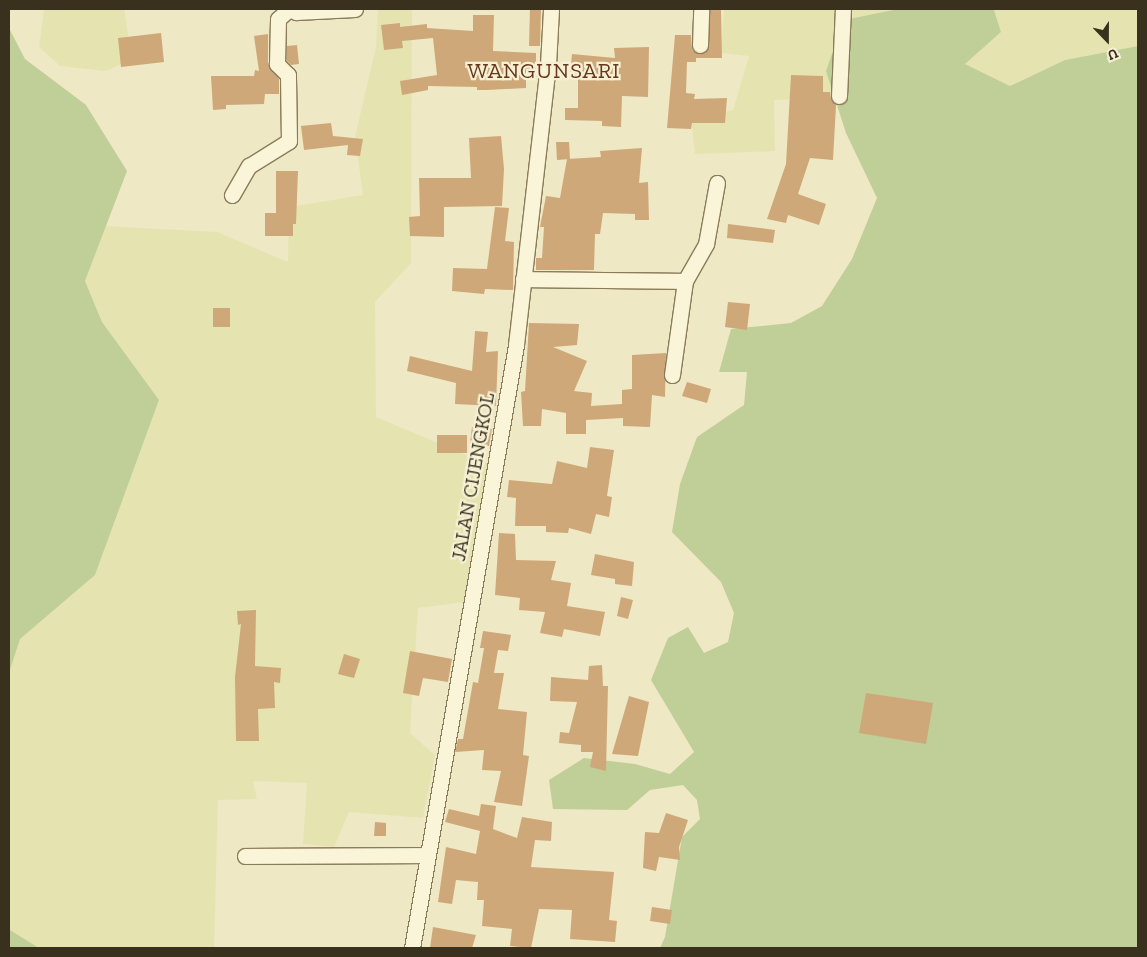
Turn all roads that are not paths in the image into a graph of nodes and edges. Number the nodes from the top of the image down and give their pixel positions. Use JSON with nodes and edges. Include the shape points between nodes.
{"nodes":[{"id":1,"x":289,"y":9,"type":"edge"},
{"id":2,"x":355,"y":9,"type":"edge"},
{"id":3,"x":551,"y":9,"type":"edge"},
{"id":4,"x":702,"y":9,"type":"edge"},
{"id":5,"x":843,"y":9,"type":"edge"},
{"id":6,"x":700,"y":45,"type":"dead end"},
{"id":7,"x":838,"y":96,"type":"dead end"},
{"id":8,"x":717,"y":183,"type":"dead end"},
{"id":9,"x":232,"y":195,"type":"dead end"},
{"id":10,"x":523,"y":279,"type":"junction"},
{"id":11,"x":686,"y":281,"type":"junction"},
{"id":12,"x":672,"y":375,"type":"dead end"},
{"id":13,"x":428,"y":855,"type":"junction"},
{"id":14,"x":245,"y":856,"type":"dead end"},
{"id":15,"x":412,"y":948,"type":"edge"}],
"edges":[{"from":1,"to":2,"type":"street","via":[[296,12]]},
{"from":1,"to":9,"type":"street","via":[[278,19],[277,64],[288,78],[289,141],[249,166]]},
{"from":3,"to":10,"type":"street","name":"JALAN CIJENGKOL","via":[[548,65]]},
{"from":4,"to":6,"type":"street"},
{"from":5,"to":7,"type":"street"},
{"from":8,"to":11,"type":"street","via":[[706,244]]},
{"from":10,"to":11,"type":"street"},
{"from":10,"to":13,"type":"street","name":"JALAN CIJENGKOL","via":[[503,421]]},
{"from":11,"to":12,"type":"street"},
{"from":13,"to":14,"type":"street"},
{"from":13,"to":15,"type":"street","name":"JALAN CIJENGKOL"}]}
